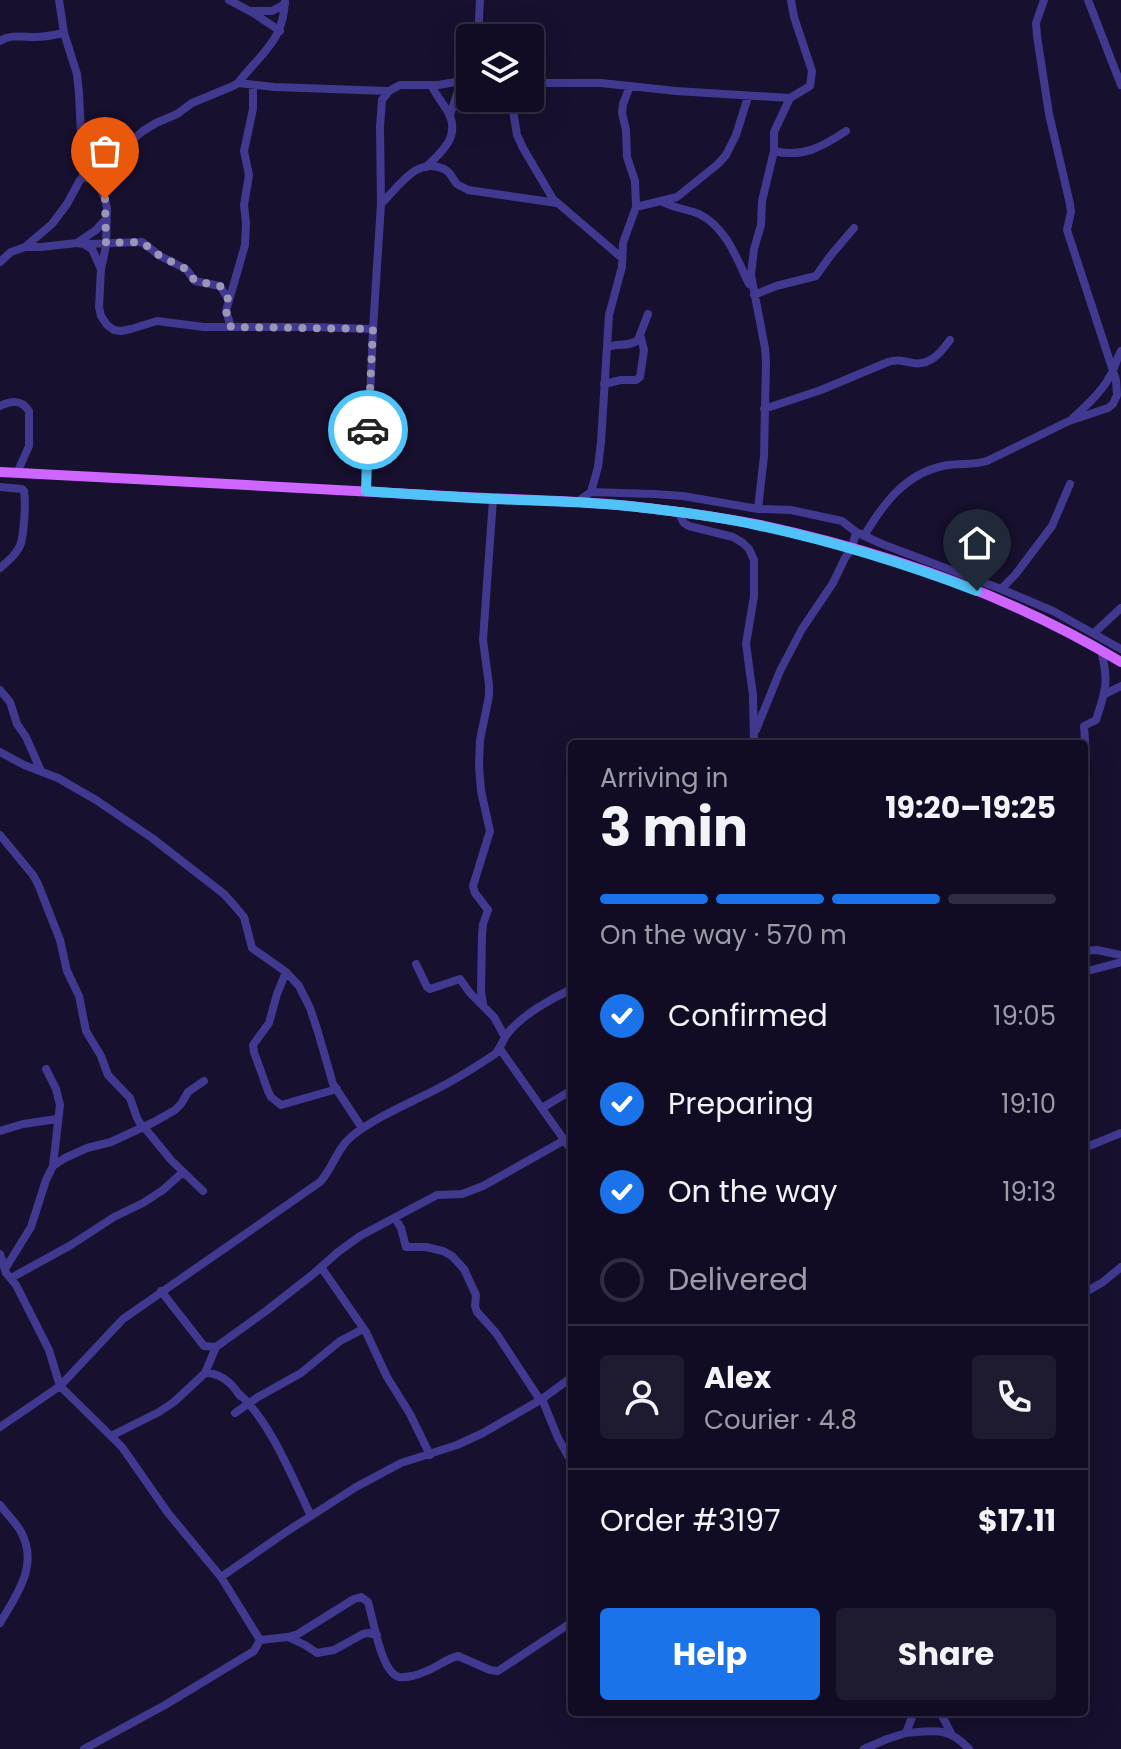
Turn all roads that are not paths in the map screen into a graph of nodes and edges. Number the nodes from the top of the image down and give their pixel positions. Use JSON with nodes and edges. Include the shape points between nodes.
{"nodes":[{"id":1,"x":59,"y":0,"type":"edge"},
{"id":2,"x":229,"y":0,"type":"edge"},
{"id":3,"x":480,"y":0,"type":"edge"},
{"id":4,"x":791,"y":0,"type":"edge"},
{"id":5,"x":1044,"y":0,"type":"edge"},
{"id":6,"x":1088,"y":0,"type":"edge"},
{"id":7,"x":285,"y":2,"type":"edge"},
{"id":8,"x":248,"y":10,"type":"junction"},
{"id":9,"x":479,"y":24,"type":"edge"},
{"id":10,"x":280,"y":31,"type":"junction"},
{"id":11,"x":64,"y":33,"type":"junction"},
{"id":12,"x":1,"y":38,"type":"edge"},
{"id":13,"x":238,"y":83,"type":"junction"},
{"id":14,"x":456,"y":83,"type":"edge"},
{"id":15,"x":544,"y":83,"type":"edge"},
{"id":16,"x":1121,"y":83,"type":"edge"},
{"id":17,"x":253,"y":85,"type":"junction"},
{"id":18,"x":431,"y":85,"type":"junction"},
{"id":19,"x":630,"y":86,"type":"junction"},
{"id":20,"x":389,"y":91,"type":"junction"},
{"id":21,"x":748,"y":97,"type":"junction"},
{"id":22,"x":790,"y":98,"type":"junction"},
{"id":23,"x":456,"y":99,"type":"edge"},
{"id":24,"x":513,"y":112,"type":"edge"},
{"id":25,"x":450,"y":115,"type":"junction"},
{"id":26,"x":846,"y":131,"type":"dead end"},
{"id":27,"x":774,"y":151,"type":"junction"},
{"id":28,"x":426,"y":167,"type":"junction"},
{"id":29,"x":83,"y":177,"type":"junction"},
{"id":30,"x":661,"y":202,"type":"junction"},
{"id":31,"x":558,"y":203,"type":"junction"},
{"id":32,"x":381,"y":204,"type":"junction"},
{"id":33,"x":636,"y":207,"type":"junction"},
{"id":34,"x":107,"y":219,"type":"junction"},
{"id":35,"x":854,"y":228,"type":"dead end"},
{"id":36,"x":81,"y":243,"type":"junction"},
{"id":37,"x":106,"y":243,"type":"junction"},
{"id":38,"x":25,"y":247,"type":"junction"},
{"id":39,"x":622,"y":258,"type":"junction"},
{"id":40,"x":0,"y":262,"type":"edge"},
{"id":41,"x":101,"y":269,"type":"junction"},
{"id":42,"x":753,"y":294,"type":"junction"},
{"id":43,"x":228,"y":299,"type":"junction"},
{"id":44,"x":648,"y":314,"type":"dead end"},
{"id":45,"x":231,"y":327,"type":"junction"},
{"id":46,"x":373,"y":329,"type":"junction"},
{"id":47,"x":641,"y":338,"type":"junction"},
{"id":48,"x":950,"y":340,"type":"dead end"},
{"id":49,"x":607,"y":347,"type":"junction"},
{"id":50,"x":1121,"y":351,"type":"edge"},
{"id":51,"x":1113,"y":371,"type":"junction"},
{"id":52,"x":604,"y":384,"type":"junction"},
{"id":53,"x":0,"y":406,"type":"edge"},
{"id":54,"x":764,"y":409,"type":"junction"},
{"id":55,"x":1069,"y":421,"type":"junction"},
{"id":56,"x":0,"y":472,"type":"edge"},
{"id":57,"x":17,"y":473,"type":"junction"},
{"id":58,"x":1070,"y":484,"type":"dead end"},
{"id":59,"x":0,"y":487,"type":"edge"},
{"id":60,"x":760,"y":487,"type":"junction"},
{"id":61,"x":366,"y":491,"type":"junction"},
{"id":62,"x":591,"y":492,"type":"junction"},
{"id":63,"x":493,"y":499,"type":"junction"},
{"id":64,"x":577,"y":502,"type":"junction"},
{"id":65,"x":737,"y":506,"type":"junction"},
{"id":66,"x":758,"y":509,"type":"junction"},
{"id":67,"x":678,"y":512,"type":"junction"},
{"id":68,"x":860,"y":534,"type":"junction"},
{"id":69,"x":852,"y":548,"type":"junction"},
{"id":70,"x":0,"y":568,"type":"edge"},
{"id":71,"x":1001,"y":589,"type":"junction"},
{"id":72,"x":1121,"y":608,"type":"edge"},
{"id":73,"x":1094,"y":633,"type":"junction"},
{"id":74,"x":1121,"y":649,"type":"edge"},
{"id":75,"x":1101,"y":650,"type":"junction"},
{"id":76,"x":1121,"y":662,"type":"edge"},
{"id":77,"x":1121,"y":686,"type":"edge"},
{"id":78,"x":0,"y":690,"type":"edge"},
{"id":79,"x":1105,"y":694,"type":"junction"},
{"id":80,"x":754,"y":739,"type":"edge"},
{"id":81,"x":1085,"y":740,"type":"edge"},
{"id":82,"x":0,"y":752,"type":"edge"},
{"id":83,"x":41,"y":771,"type":"junction"},
{"id":84,"x":0,"y":835,"type":"edge"},
{"id":85,"x":1088,"y":951,"type":"edge"},
{"id":86,"x":1121,"y":955,"type":"edge"},
{"id":87,"x":1121,"y":962,"type":"edge"},
{"id":88,"x":416,"y":964,"type":"dead end"},
{"id":89,"x":1088,"y":971,"type":"edge"},
{"id":90,"x":286,"y":972,"type":"junction"},
{"id":91,"x":568,"y":991,"type":"edge"},
{"id":92,"x":483,"y":1004,"type":"junction"},
{"id":93,"x":505,"y":1037,"type":"junction"},
{"id":94,"x":500,"y":1049,"type":"junction"},
{"id":95,"x":46,"y":1069,"type":"dead end"},
{"id":96,"x":204,"y":1081,"type":"dead end"},
{"id":97,"x":337,"y":1089,"type":"junction"},
{"id":98,"x":568,"y":1092,"type":"edge"},
{"id":99,"x":542,"y":1108,"type":"junction"},
{"id":100,"x":57,"y":1119,"type":"junction"},
{"id":101,"x":143,"y":1127,"type":"junction"},
{"id":102,"x":362,"y":1128,"type":"junction"},
{"id":103,"x":0,"y":1131,"type":"edge"},
{"id":104,"x":1121,"y":1133,"type":"edge"},
{"id":105,"x":563,"y":1141,"type":"junction"},
{"id":106,"x":1088,"y":1146,"type":"edge"},
{"id":107,"x":568,"y":1147,"type":"edge"},
{"id":108,"x":53,"y":1166,"type":"junction"},
{"id":109,"x":183,"y":1172,"type":"junction"},
{"id":110,"x":203,"y":1191,"type":"dead end"},
{"id":111,"x":395,"y":1218,"type":"junction"},
{"id":112,"x":0,"y":1254,"type":"edge"},
{"id":113,"x":321,"y":1267,"type":"junction"},
{"id":114,"x":1121,"y":1267,"type":"edge"},
{"id":115,"x":5,"y":1274,"type":"edge"},
{"id":116,"x":161,"y":1291,"type":"junction"},
{"id":117,"x":1088,"y":1291,"type":"edge"},
{"id":118,"x":363,"y":1329,"type":"junction"},
{"id":119,"x":216,"y":1347,"type":"junction"},
{"id":120,"x":205,"y":1373,"type":"junction"},
{"id":121,"x":568,"y":1380,"type":"edge"},
{"id":122,"x":60,"y":1386,"type":"junction"},
{"id":123,"x":237,"y":1392,"type":"junction"},
{"id":124,"x":541,"y":1400,"type":"junction"},
{"id":125,"x":249,"y":1403,"type":"junction"},
{"id":126,"x":235,"y":1413,"type":"junction"},
{"id":127,"x":227,"y":1421,"type":"dead end"},
{"id":128,"x":0,"y":1427,"type":"edge"},
{"id":129,"x":111,"y":1436,"type":"junction"},
{"id":130,"x":430,"y":1455,"type":"junction"},
{"id":131,"x":568,"y":1456,"type":"edge"},
{"id":132,"x":0,"y":1505,"type":"edge"},
{"id":133,"x":311,"y":1516,"type":"junction"},
{"id":134,"x":221,"y":1577,"type":"junction"},
{"id":135,"x":0,"y":1623,"type":"edge"},
{"id":136,"x":568,"y":1625,"type":"edge"},
{"id":137,"x":377,"y":1635,"type":"junction"},
{"id":138,"x":288,"y":1637,"type":"junction"},
{"id":139,"x":260,"y":1640,"type":"junction"},
{"id":140,"x":912,"y":1716,"type":"edge"},
{"id":141,"x":942,"y":1716,"type":"edge"},
{"id":142,"x":906,"y":1733,"type":"junction"},
{"id":143,"x":951,"y":1733,"type":"junction"},
{"id":144,"x":84,"y":1749,"type":"edge"},
{"id":145,"x":864,"y":1749,"type":"edge"},
{"id":146,"x":969,"y":1749,"type":"edge"}],
"edges":[{"from":1,"to":11,"type":"street"},
{"from":2,"to":8,"type":"street"},
{"from":3,"to":9,"type":"street"},
{"from":4,"to":22,"type":"street","via":[[812,77],[807,89]]},
{"from":5,"to":51,"type":"street","via":[[1037,36],[1070,204],[1067,230]]},
{"from":6,"to":16,"type":"street"},
{"from":7,"to":8,"type":"street","via":[[272,11]]},
{"from":7,"to":10,"type":"street"},
{"from":8,"to":10,"type":"street"},
{"from":10,"to":13,"type":"street"},
{"from":11,"to":12,"type":"street"},
{"from":11,"to":29,"type":"street","via":[[77,74]]},
{"from":13,"to":17,"type":"street"},
{"from":13,"to":29,"type":"street","via":[[151,127]]},
{"from":14,"to":18,"type":"street"},
{"from":15,"to":19,"type":"street"},
{"from":17,"to":20,"type":"street"},
{"from":17,"to":43,"type":"street","via":[[244,151],[249,175],[245,245]]},
{"from":18,"to":20,"type":"street","via":[[400,85]]},
{"from":18,"to":25,"type":"street"},
{"from":19,"to":21,"type":"street"},
{"from":19,"to":33,"type":"street","via":[[622,113]]},
{"from":20,"to":32,"type":"street","via":[[382,100],[380,127]]},
{"from":21,"to":22,"type":"street"},
{"from":21,"to":30,"type":"street","via":[[726,155],[677,197]]},
{"from":22,"to":27,"type":"street","via":[[773,134]]},
{"from":23,"to":25,"type":"street"},
{"from":24,"to":31,"type":"street","via":[[523,148]]},
{"from":25,"to":28,"type":"street","via":[[449,143]]},
{"from":26,"to":27,"type":"street","via":[[802,153]]},
{"from":27,"to":42,"type":"street","via":[[754,249]]},
{"from":28,"to":31,"type":"street","via":[[449,172],[468,190]]},
{"from":28,"to":32,"type":"street","via":[[405,177]]},
{"from":29,"to":34,"type":"street","via":[[101,190]]},
{"from":29,"to":38,"type":"street","via":[[52,224]]},
{"from":30,"to":33,"type":"street"},
{"from":30,"to":42,"type":"street","via":[[711,222],[726,239]]},
{"from":31,"to":39,"type":"street"},
{"from":32,"to":46,"type":"street"},
{"from":33,"to":39,"type":"street"},
{"from":34,"to":36,"type":"street"},
{"from":34,"to":37,"type":"street"},
{"from":35,"to":42,"type":"street","via":[[816,276]]},
{"from":36,"to":37,"type":"street"},
{"from":36,"to":38,"type":"street"},
{"from":36,"to":41,"type":"street","via":[[92,249]]},
{"from":37,"to":41,"type":"street"},
{"from":37,"to":43,"type":"street","via":[[142,242],[186,269],[195,281],[220,286]]},
{"from":38,"to":40,"type":"street"},
{"from":39,"to":49,"type":"street"},
{"from":41,"to":45,"type":"street","via":[[99,307],[114,330],[157,321]]},
{"from":42,"to":54,"type":"street","via":[[765,348]]},
{"from":43,"to":45,"type":"street"},
{"from":44,"to":47,"type":"street"},
{"from":45,"to":46,"type":"street"},
{"from":46,"to":61,"type":"street"},
{"from":47,"to":49,"type":"street"},
{"from":47,"to":52,"type":"street","via":[[640,377]]},
{"from":48,"to":54,"type":"street","via":[[931,360],[888,362]]},
{"from":49,"to":52,"type":"street"},
{"from":50,"to":51,"type":"street"},
{"from":51,"to":55,"type":"street"},
{"from":51,"to":55,"type":"street","via":[[1113,404]]},
{"from":52,"to":62,"type":"street"},
{"from":53,"to":57,"type":"street","via":[[15,401],[29,411],[29,446]]},
{"from":54,"to":60,"type":"street"},
{"from":55,"to":68,"type":"street","via":[[987,461],[941,466],[911,479]]},
{"from":56,"to":57,"type":"main road"},
{"from":57,"to":61,"type":"main road"},
{"from":58,"to":71,"type":"street","via":[[1052,526]]},
{"from":59,"to":70,"type":"street","via":[[22,489],[25,508],[21,545]]},
{"from":60,"to":65,"type":"street"},
{"from":60,"to":66,"type":"street"},
{"from":61,"to":63,"type":"main road"},
{"from":62,"to":64,"type":"street"},
{"from":62,"to":65,"type":"street"},
{"from":63,"to":64,"type":"main road"},
{"from":63,"to":92,"type":"street","via":[[483,640],[489,696],[479,766],[490,831],[473,886],[488,910],[482,935]]},
{"from":64,"to":67,"type":"main road"},
{"from":65,"to":66,"type":"street"},
{"from":66,"to":68,"type":"street","via":[[842,521]]},
{"from":67,"to":69,"type":"main road"},
{"from":67,"to":80,"type":"street","via":[[689,526],[743,543],[754,560],[746,644]]},
{"from":68,"to":69,"type":"street"},
{"from":68,"to":71,"type":"street"},
{"from":69,"to":75,"type":"main road","via":[[977,591]]},
{"from":69,"to":80,"type":"street","via":[[776,677]]},
{"from":71,"to":73,"type":"street"},
{"from":72,"to":73,"type":"street"},
{"from":73,"to":74,"type":"street"},
{"from":75,"to":76,"type":"main road"},
{"from":75,"to":79,"type":"street"},
{"from":77,"to":79,"type":"street"},
{"from":78,"to":83,"type":"street"},
{"from":79,"to":81,"type":"street","via":[[1096,720],[1084,726]]},
{"from":82,"to":83,"type":"street"},
{"from":83,"to":90,"type":"street","via":[[135,825],[224,894],[244,917],[252,948]]},
{"from":84,"to":101,"type":"street","via":[[38,884],[79,996],[86,1031]]},
{"from":85,"to":86,"type":"street"},
{"from":87,"to":89,"type":"street"},
{"from":88,"to":92,"type":"street","via":[[427,987],[460,979]]},
{"from":90,"to":97,"type":"street","via":[[310,1008]]},
{"from":90,"to":97,"type":"street","via":[[269,1023],[253,1045],[268,1091],[281,1105]]},
{"from":91,"to":93,"type":"street"},
{"from":92,"to":93,"type":"street"},
{"from":93,"to":94,"type":"street"},
{"from":94,"to":99,"type":"street"},
{"from":94,"to":102,"type":"street"},
{"from":95,"to":100,"type":"street","via":[[60,1105]]},
{"from":96,"to":101,"type":"street","via":[[175,1110]]},
{"from":97,"to":102,"type":"street"},
{"from":98,"to":99,"type":"street"},
{"from":99,"to":105,"type":"street"},
{"from":100,"to":103,"type":"street"},
{"from":100,"to":108,"type":"street"},
{"from":101,"to":108,"type":"street"},
{"from":101,"to":109,"type":"street"},
{"from":102,"to":116,"type":"street","via":[[346,1141],[320,1182]]},
{"from":104,"to":106,"type":"street"},
{"from":105,"to":107,"type":"street"},
{"from":105,"to":111,"type":"street","via":[[483,1186],[437,1195]]},
{"from":108,"to":115,"type":"street","via":[[31,1227]]},
{"from":109,"to":110,"type":"street"},
{"from":109,"to":115,"type":"street","via":[[163,1190],[71,1245]]},
{"from":111,"to":113,"type":"street","via":[[360,1236]]},
{"from":111,"to":124,"type":"street","via":[[406,1247],[443,1251],[464,1269],[477,1312]]},
{"from":112,"to":115,"type":"street"},
{"from":113,"to":118,"type":"street"},
{"from":113,"to":119,"type":"street"},
{"from":114,"to":117,"type":"street"},
{"from":115,"to":122,"type":"street","via":[[49,1350]]},
{"from":116,"to":119,"type":"street","via":[[204,1346]]},
{"from":116,"to":122,"type":"street","via":[[123,1319]]},
{"from":118,"to":125,"type":"street"},
{"from":118,"to":130,"type":"street"},
{"from":119,"to":120,"type":"street"},
{"from":120,"to":123,"type":"street","via":[[217,1374]]},
{"from":120,"to":129,"type":"street","via":[[174,1402]]},
{"from":121,"to":124,"type":"street"},
{"from":122,"to":128,"type":"street"},
{"from":122,"to":129,"type":"street"},
{"from":123,"to":125,"type":"street"},
{"from":123,"to":126,"type":"street"},
{"from":124,"to":130,"type":"street"},
{"from":124,"to":131,"type":"street"},
{"from":125,"to":126,"type":"street"},
{"from":125,"to":133,"type":"street"},
{"from":126,"to":127,"type":"street"},
{"from":129,"to":134,"type":"street"},
{"from":130,"to":133,"type":"street","via":[[392,1467]]},
{"from":132,"to":135,"type":"street","via":[[20,1531],[28,1568]]},
{"from":133,"to":134,"type":"street"},
{"from":134,"to":139,"type":"street"},
{"from":136,"to":137,"type":"street","via":[[498,1671],[458,1656],[425,1672],[398,1677],[386,1663]]},
{"from":137,"to":138,"type":"street","via":[[363,1634],[317,1653]]},
{"from":137,"to":138,"type":"street","via":[[368,1602],[361,1597]]},
{"from":138,"to":139,"type":"street"},
{"from":139,"to":144,"type":"street","via":[[254,1651]]},
{"from":140,"to":142,"type":"street"},
{"from":141,"to":143,"type":"street"},
{"from":142,"to":143,"type":"street"},
{"from":142,"to":145,"type":"street"},
{"from":143,"to":146,"type":"street"}]}
